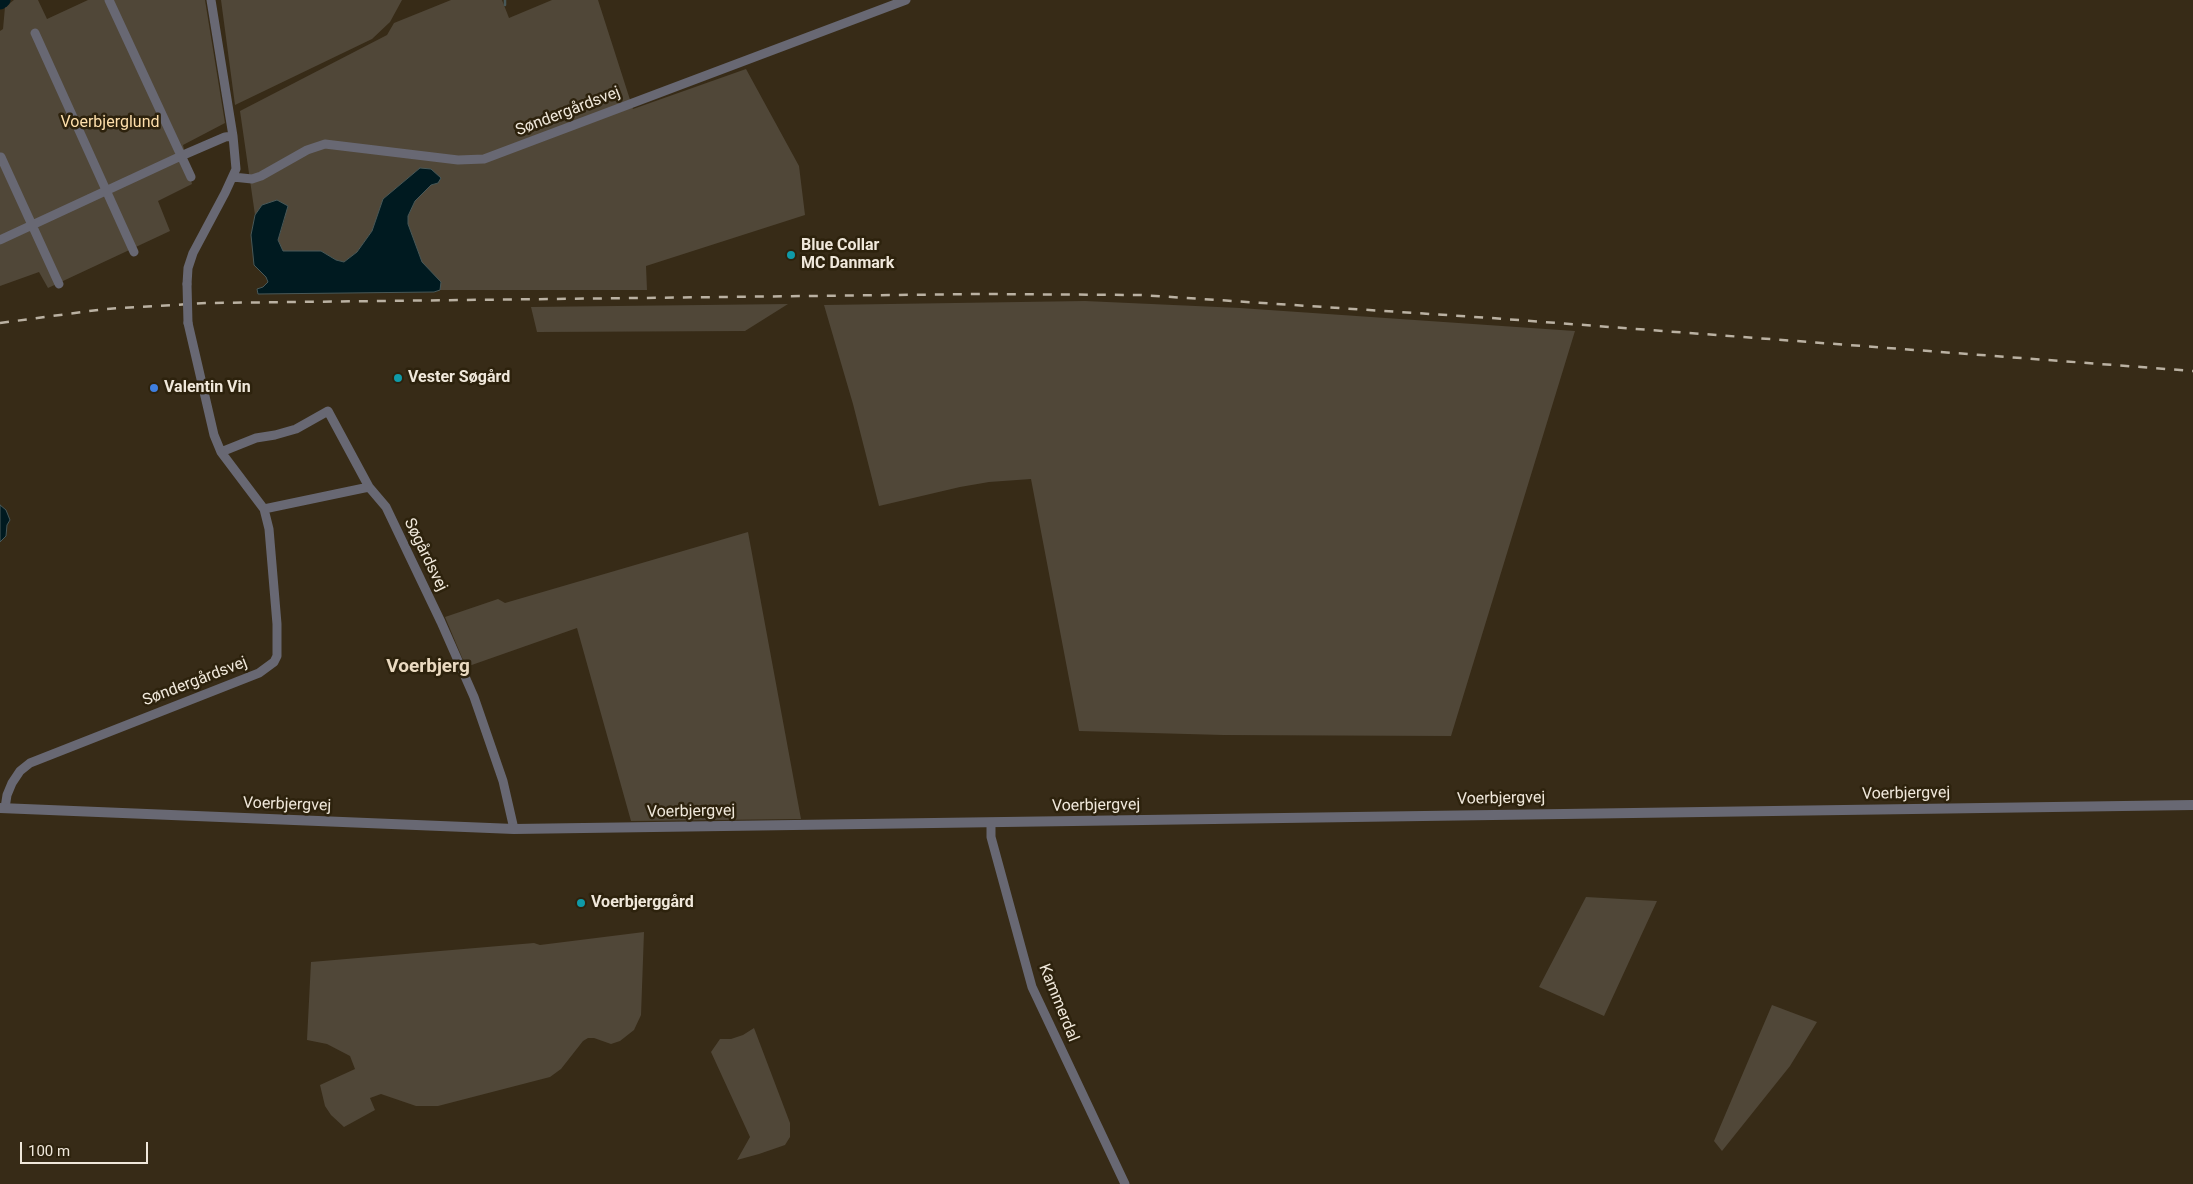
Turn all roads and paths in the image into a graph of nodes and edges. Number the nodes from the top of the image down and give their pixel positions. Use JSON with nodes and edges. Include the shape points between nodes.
{"nodes":[{"id":1,"x":109,"y":0,"type":"edge"},
{"id":2,"x":211,"y":0,"type":"edge"},
{"id":3,"x":906,"y":0,"type":"edge"},
{"id":4,"x":35,"y":33,"type":"dead end"},
{"id":5,"x":233,"y":136,"type":"junction"},
{"id":6,"x":181,"y":156,"type":"junction"},
{"id":7,"x":0,"y":157,"type":"edge"},
{"id":8,"x":191,"y":177,"type":"dead end"},
{"id":9,"x":233,"y":177,"type":"junction"},
{"id":10,"x":106,"y":191,"type":"junction"},
{"id":11,"x":32,"y":225,"type":"junction"},
{"id":12,"x":0,"y":240,"type":"edge"},
{"id":13,"x":134,"y":252,"type":"dead end"},
{"id":14,"x":59,"y":284,"type":"dead end"},
{"id":15,"x":221,"y":452,"type":"junction"},
{"id":16,"x":369,"y":487,"type":"junction"},
{"id":17,"x":264,"y":509,"type":"junction"},
{"id":18,"x":2193,"y":805,"type":"edge"},
{"id":19,"x":2,"y":808,"type":"edge"},
{"id":20,"x":991,"y":823,"type":"junction"},
{"id":21,"x":514,"y":829,"type":"junction"},
{"id":22,"x":1125,"y":1184,"type":"edge"}],
"edges":[{"from":1,"to":6,"type":"street"},
{"from":2,"to":5,"type":"street","name":"Søndergårdsvej"},
{"from":3,"to":9,"type":"street","name":"Søndergårdsvej","via":[[484,159],[458,160],[325,144],[307,150],[261,176],[252,179]]},
{"from":4,"to":10,"type":"street"},
{"from":5,"to":6,"type":"street"},
{"from":5,"to":9,"type":"street","name":"Søndergårdsvej","via":[[236,158]]},
{"from":6,"to":8,"type":"street"},
{"from":6,"to":10,"type":"street"},
{"from":7,"to":11,"type":"street"},
{"from":9,"to":15,"type":"street","name":"Søndergårdsvej","bridge":true,"via":[[193,253],[187,284],[188,323],[211,426]]},
{"from":10,"to":11,"type":"street"},
{"from":10,"to":13,"type":"street"},
{"from":11,"to":12,"type":"street"},
{"from":11,"to":14,"type":"street"},
{"from":15,"to":16,"type":"street","name":"Søgårdsvej","via":[[256,438],[296,428],[328,412]]},
{"from":15,"to":17,"type":"street","name":"Søndergårdsvej"},
{"from":16,"to":17,"type":"street"},
{"from":16,"to":21,"type":"street","name":"Søgårdsvej","via":[[386,507],[474,698],[503,782]]},
{"from":17,"to":19,"type":"street","name":"Søndergårdsvej","via":[[269,529],[277,624],[278,645],[274,662],[259,673],[30,763],[15,778]]},
{"from":18,"to":20,"type":"street","name":"Voerbjergvej"},
{"from":19,"to":21,"type":"street","name":"Voerbjergvej"},
{"from":20,"to":21,"type":"street","name":"Voerbjergvej"},
{"from":20,"to":22,"type":"street","name":"Kammerdal","via":[[991,837],[1032,987]]}]}
